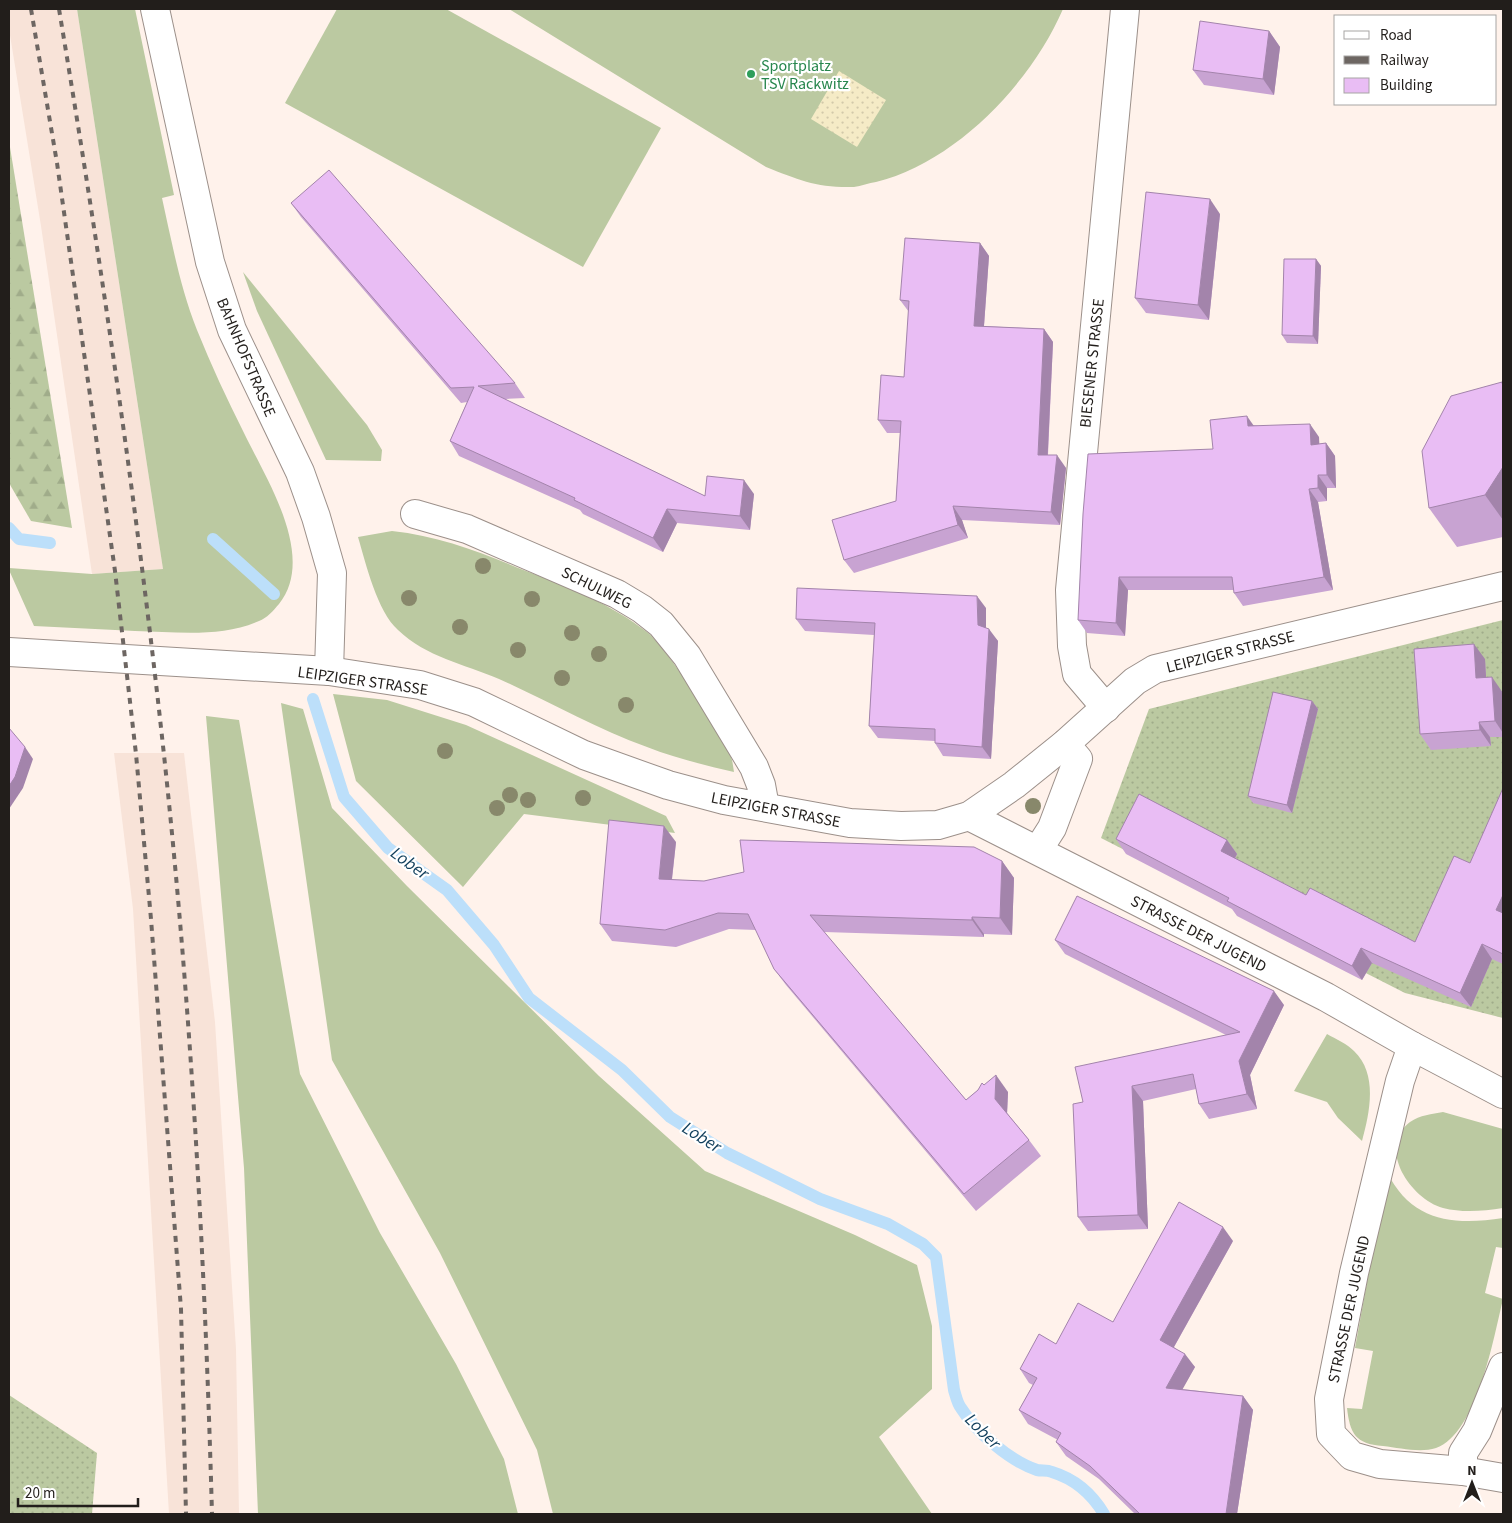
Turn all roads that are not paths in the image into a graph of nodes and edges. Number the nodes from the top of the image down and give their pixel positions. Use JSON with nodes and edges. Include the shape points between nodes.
{"nodes":[{"id":1,"x":155,"y":9,"type":"edge"},
{"id":2,"x":1125,"y":9,"type":"edge"},
{"id":3,"x":415,"y":514,"type":"dead end"},
{"id":4,"x":1503,"y":586,"type":"edge"},
{"id":5,"x":9,"y":652,"type":"edge"},
{"id":6,"x":330,"y":671,"type":"junction"},
{"id":7,"x":1106,"y":708,"type":"junction"},
{"id":8,"x":1065,"y":744,"type":"junction"},
{"id":9,"x":765,"y":807,"type":"junction"},
{"id":10,"x":969,"y":816,"type":"junction"},
{"id":11,"x":1038,"y":850,"type":"junction"},
{"id":12,"x":1412,"y":1046,"type":"junction"},
{"id":13,"x":1503,"y":1094,"type":"edge"},
{"id":14,"x":1503,"y":1367,"type":"edge"},
{"id":15,"x":1463,"y":1471,"type":"junction"},
{"id":16,"x":1503,"y":1478,"type":"edge"}],
"edges":[{"from":1,"to":6,"type":"street","name":"BAHNHOFSTRASSE","via":[[210,262],[232,330],[300,472],[332,573]]},
{"from":2,"to":7,"type":"street","name":"BIESENER STRASSE","via":[[1070,590],[1072,646],[1078,674]]},
{"from":3,"to":9,"type":"street","name":"SCHULWEG","via":[[467,529],[617,594],[661,624],[687,656],[754,767]]},
{"from":4,"to":7,"type":"street","name":"LEIPZIGER STRASSE","via":[[1155,669]]},
{"from":5,"to":6,"type":"street","name":"LEIPZIGER STRASSE"},
{"from":6,"to":9,"type":"street","name":"LEIPZIGER STRASSE","via":[[420,685],[474,702],[584,754],[668,785]]},
{"from":7,"to":8,"type":"street","name":"LEIPZIGER STRASSE"},
{"from":8,"to":10,"type":"street","name":"LEIPZIGER STRASSE"},
{"from":8,"to":11,"type":"street","via":[[1078,759],[1052,828]]},
{"from":9,"to":10,"type":"street","name":"LEIPZIGER STRASSE","via":[[850,823],[901,826],[938,825]]},
{"from":10,"to":11,"type":"street","name":"STRASSE DER JUGEND"},
{"from":11,"to":12,"type":"street","name":"STRASSE DER JUGEND","via":[[1326,997]]},
{"from":12,"to":13,"type":"street","name":"STRASSE DER JUGEND"},
{"from":12,"to":15,"type":"street","name":"STRASSE DER JUGEND","via":[[1400,1081],[1354,1274],[1329,1400],[1331,1434],[1352,1456],[1380,1464]]},
{"from":14,"to":15,"type":"street","via":[[1477,1431],[1463,1453]]},
{"from":15,"to":16,"type":"street","name":"STRASSE DER JUGEND"}]}
